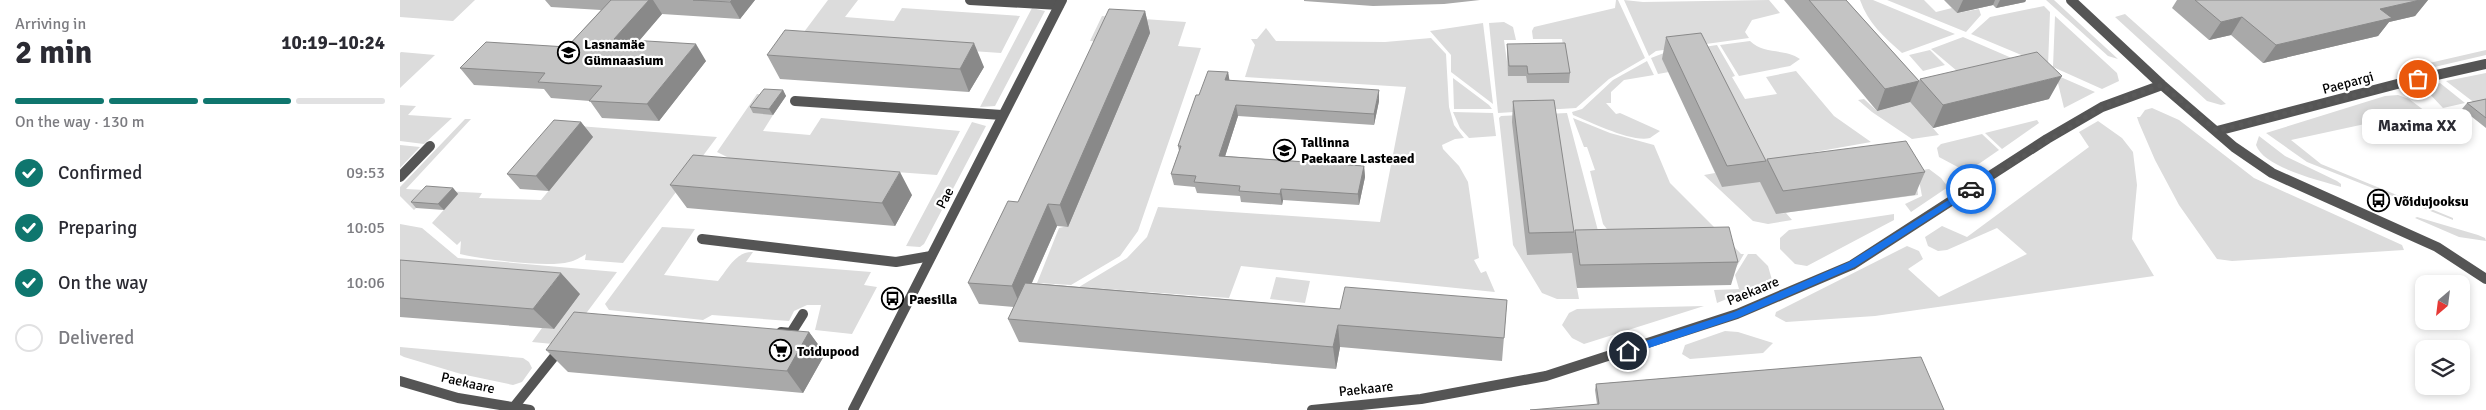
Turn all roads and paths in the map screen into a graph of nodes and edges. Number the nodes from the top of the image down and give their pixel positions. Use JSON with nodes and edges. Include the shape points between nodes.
{"nodes":[{"id":1,"x":970,"y":0,"type":"edge"},
{"id":2,"x":2071,"y":0,"type":"edge"},
{"id":3,"x":1061,"y":3,"type":"edge"},
{"id":4,"x":2486,"y":64,"type":"edge"},
{"id":5,"x":2162,"y":85,"type":"junction"},
{"id":6,"x":795,"y":101,"type":"dead end"},
{"id":7,"x":1002,"y":115,"type":"junction"},
{"id":8,"x":2217,"y":131,"type":"junction"},
{"id":9,"x":430,"y":146,"type":"dead end"},
{"id":10,"x":400,"y":176,"type":"edge"},
{"id":11,"x":702,"y":239,"type":"dead end"},
{"id":12,"x":932,"y":256,"type":"junction"},
{"id":13,"x":2486,"y":279,"type":"edge"},
{"id":14,"x":803,"y":314,"type":"dead end"},
{"id":15,"x":772,"y":332,"type":"edge"},
{"id":16,"x":567,"y":343,"type":"edge"},
{"id":17,"x":400,"y":381,"type":"edge"},
{"id":18,"x":513,"y":408,"type":"junction"},
{"id":19,"x":530,"y":410,"type":"edge"},
{"id":20,"x":853,"y":410,"type":"edge"},
{"id":21,"x":1312,"y":410,"type":"edge"}],
"edges":[{"from":1,"to":3,"type":"street"},
{"from":2,"to":5,"type":"street"},
{"from":3,"to":7,"type":"street","name":"Pae"},
{"from":4,"to":8,"type":"street","name":"Paepargi"},
{"from":5,"to":8,"type":"street"},
{"from":5,"to":21,"type":"street","name":"Paekaare","via":[[2094,112],[2047,139],[1852,265],[1737,314],[1546,376],[1421,399]]},
{"from":6,"to":7,"type":"street"},
{"from":7,"to":12,"type":"street","name":"Pae"},
{"from":8,"to":13,"type":"street","via":[[2272,173],[2437,247]]},
{"from":9,"to":10,"type":"street"},
{"from":11,"to":12,"type":"street","via":[[896,262]]},
{"from":12,"to":20,"type":"street","name":"Pae"},
{"from":14,"to":15,"type":"street","via":[[792,333]]},
{"from":16,"to":18,"type":"street","via":[[553,355]]},
{"from":17,"to":18,"type":"street","name":"Paekaare","via":[[458,398]]},
{"from":18,"to":19,"type":"street","name":"Paekaare"}]}
